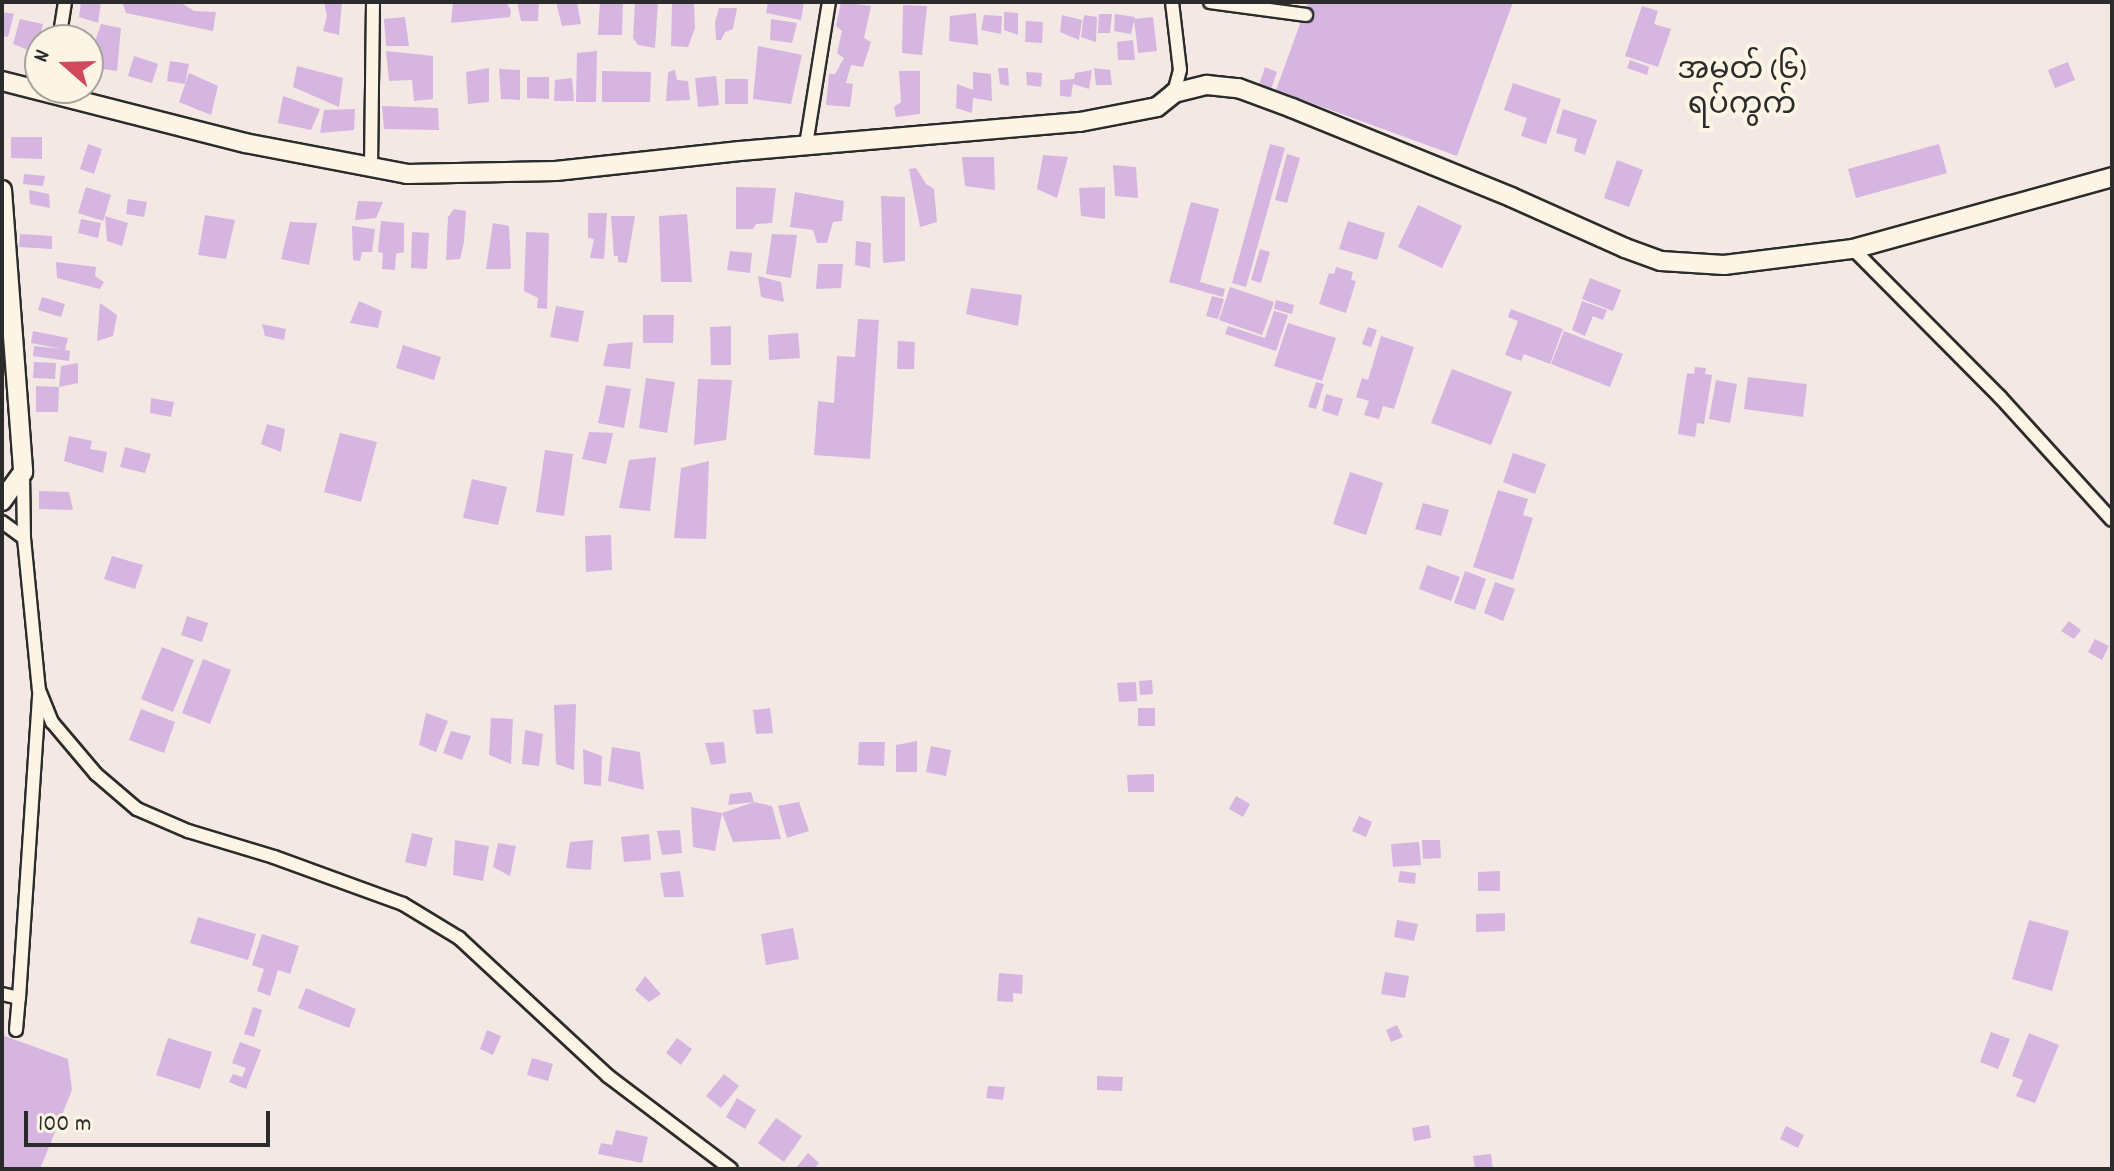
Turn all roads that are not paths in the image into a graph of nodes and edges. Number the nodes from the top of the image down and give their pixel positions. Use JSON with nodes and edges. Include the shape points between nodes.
{"nodes":[{"id":1,"x":65,"y":2,"type":"edge"},
{"id":2,"x":373,"y":2,"type":"edge"},
{"id":3,"x":829,"y":2,"type":"edge"},
{"id":4,"x":1172,"y":2,"type":"edge"},
{"id":5,"x":1210,"y":2,"type":"edge"},
{"id":6,"x":1306,"y":15,"type":"dead end"},
{"id":7,"x":62,"y":24,"type":"edge"},
{"id":8,"x":2,"y":81,"type":"edge"},
{"id":9,"x":24,"y":86,"type":"edge"},
{"id":10,"x":1174,"y":93,"type":"junction"},
{"id":11,"x":99,"y":104,"type":"edge"},
{"id":12,"x":806,"y":145,"type":"junction"},
{"id":13,"x":371,"y":167,"type":"junction"},
{"id":14,"x":2112,"y":177,"type":"edge"},
{"id":15,"x":2,"y":190,"type":"edge"},
{"id":16,"x":1853,"y":249,"type":"junction"},
{"id":17,"x":23,"y":472,"type":"junction"},
{"id":18,"x":2,"y":501,"type":"edge"},
{"id":19,"x":2112,"y":520,"type":"edge"},
{"id":20,"x":2,"y":522,"type":"edge"},
{"id":21,"x":24,"y":538,"type":"junction"},
{"id":22,"x":39,"y":690,"type":"junction"},
{"id":23,"x":2,"y":994,"type":"edge"},
{"id":24,"x":19,"y":998,"type":"junction"},
{"id":25,"x":16,"y":1030,"type":"dead end"},
{"id":26,"x":731,"y":1169,"type":"edge"}],
"edges":[{"from":1,"to":7,"type":"street"},
{"from":2,"to":13,"type":"street"},
{"from":3,"to":12,"type":"street"},
{"from":4,"to":10,"type":"street","via":[[1180,70]]},
{"from":5,"to":6,"type":"street"},
{"from":8,"to":9,"type":"street"},
{"from":10,"to":12,"type":"street","via":[[1157,107],[1080,122]]},
{"from":10,"to":16,"type":"street","via":[[1207,85],[1238,88],[1661,261],[1724,265]]},
{"from":11,"to":13,"type":"street","via":[[245,143]]},
{"from":12,"to":13,"type":"street","via":[[556,171],[407,174]]},
{"from":14,"to":16,"type":"street"},
{"from":15,"to":17,"type":"street"},
{"from":16,"to":19,"type":"street","via":[[2000,397]]},
{"from":17,"to":18,"type":"street"},
{"from":17,"to":21,"type":"street"},
{"from":20,"to":21,"type":"street"},
{"from":21,"to":22,"type":"street"},
{"from":22,"to":24,"type":"street"},
{"from":22,"to":26,"type":"street","via":[[52,722],[96,774],[137,809],[403,904],[459,938],[608,1076]]},
{"from":23,"to":24,"type":"street"},
{"from":24,"to":25,"type":"street"}]}
